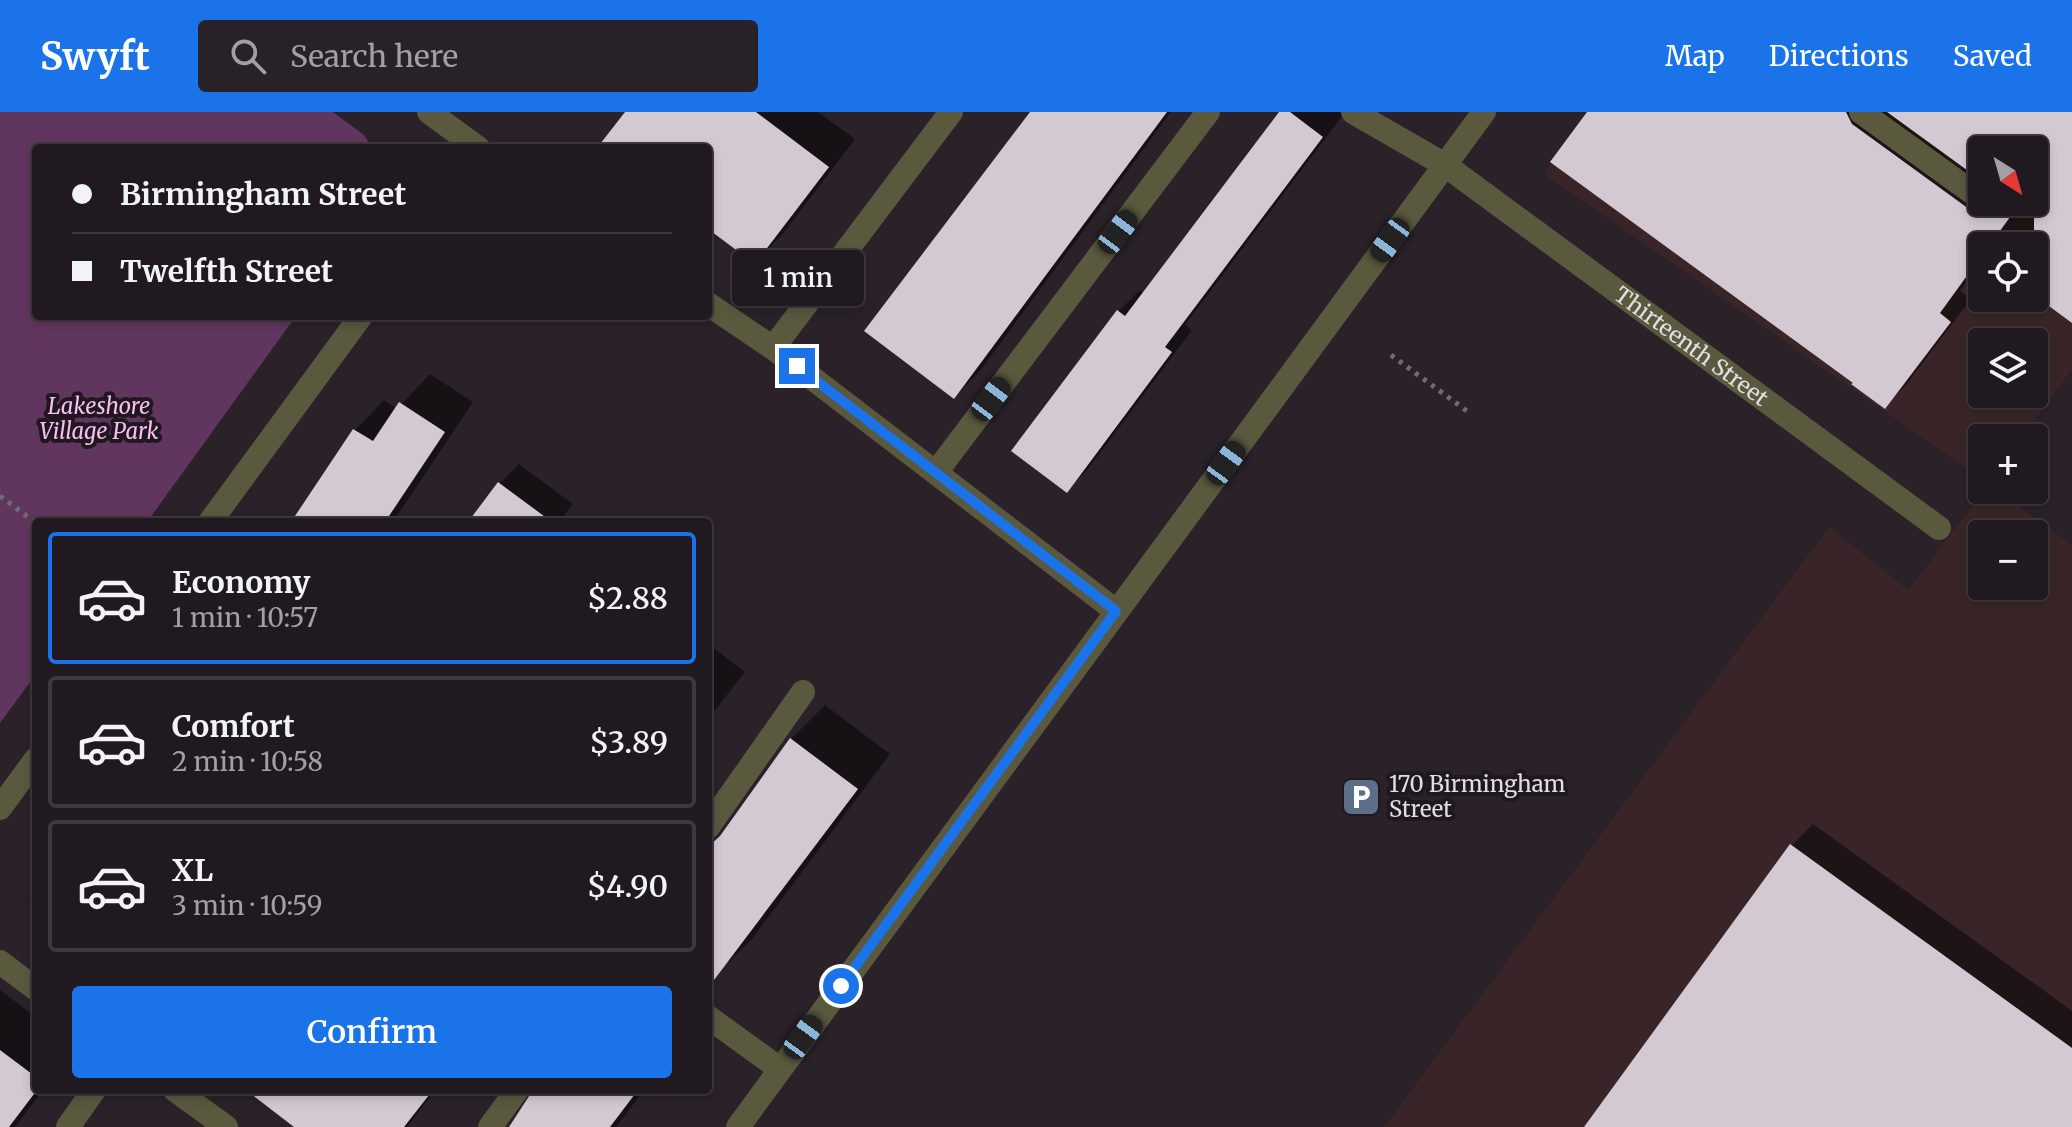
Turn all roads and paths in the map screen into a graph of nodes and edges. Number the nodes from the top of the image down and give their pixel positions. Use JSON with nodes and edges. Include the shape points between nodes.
{"nodes":[{"id":1,"x":429,"y":112,"type":"edge"},
{"id":2,"x":951,"y":112,"type":"edge"},
{"id":3,"x":1208,"y":112,"type":"edge"},
{"id":4,"x":1353,"y":112,"type":"edge"},
{"id":5,"x":1484,"y":112,"type":"edge"},
{"id":6,"x":1861,"y":112,"type":"edge"},
{"id":7,"x":473,"y":144,"type":"edge"},
{"id":8,"x":1445,"y":165,"type":"junction"},
{"id":9,"x":1968,"y":189,"type":"edge"},
{"id":10,"x":712,"y":307,"type":"edge"},
{"id":11,"x":358,"y":320,"type":"edge"},
{"id":12,"x":773,"y":348,"type":"junction"},
{"id":13,"x":1391,"y":355,"type":"dead end"},
{"id":14,"x":1471,"y":414,"type":"dead end"},
{"id":15,"x":937,"y":471,"type":"junction"},
{"id":16,"x":0,"y":496,"type":"edge"},
{"id":17,"x":213,"y":518,"type":"edge"},
{"id":18,"x":32,"y":520,"type":"edge"},
{"id":19,"x":1939,"y":528,"type":"dead end"},
{"id":20,"x":1116,"y":611,"type":"junction"},
{"id":21,"x":803,"y":692,"type":"dead end"},
{"id":22,"x":32,"y":764,"type":"edge"},
{"id":23,"x":0,"y":808,"type":"edge"},
{"id":24,"x":712,"y":821,"type":"edge"},
{"id":25,"x":0,"y":962,"type":"edge"},
{"id":26,"x":32,"y":986,"type":"edge"},
{"id":27,"x":712,"y":1020,"type":"edge"},
{"id":28,"x":780,"y":1069,"type":"junction"},
{"id":29,"x":91,"y":1094,"type":"edge"},
{"id":30,"x":181,"y":1094,"type":"edge"},
{"id":31,"x":514,"y":1094,"type":"edge"},
{"id":32,"x":68,"y":1127,"type":"edge"},
{"id":33,"x":226,"y":1127,"type":"edge"},
{"id":34,"x":490,"y":1127,"type":"edge"},
{"id":35,"x":738,"y":1127,"type":"edge"}],
"edges":[{"from":1,"to":7,"type":"street"},
{"from":2,"to":12,"type":"street"},
{"from":3,"to":15,"type":"street"},
{"from":4,"to":8,"type":"street","name":"Thirteenth Street"},
{"from":5,"to":8,"type":"street"},
{"from":6,"to":9,"type":"street"},
{"from":8,"to":19,"type":"street","name":"Thirteenth Street"},
{"from":8,"to":20,"type":"street"},
{"from":10,"to":12,"type":"street"},
{"from":11,"to":17,"type":"street"},
{"from":12,"to":15,"type":"street"},
{"from":13,"to":14,"type":"path"},
{"from":15,"to":20,"type":"street"},
{"from":16,"to":18,"type":"path"},
{"from":20,"to":28,"type":"street"},
{"from":21,"to":24,"type":"street"},
{"from":22,"to":23,"type":"street"},
{"from":25,"to":26,"type":"street"},
{"from":27,"to":28,"type":"street"},
{"from":28,"to":35,"type":"street"},
{"from":29,"to":32,"type":"street"},
{"from":30,"to":33,"type":"street"},
{"from":31,"to":34,"type":"street"}]}
